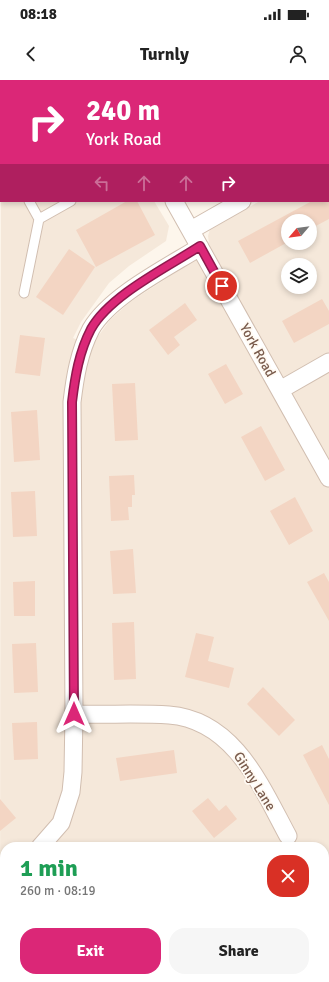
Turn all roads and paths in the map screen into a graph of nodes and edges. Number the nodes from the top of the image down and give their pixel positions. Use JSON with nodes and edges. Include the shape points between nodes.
{"nodes":[{"id":1,"x":30,"y":202,"type":"edge"},
{"id":2,"x":70,"y":202,"type":"edge"},
{"id":3,"x":175,"y":202,"type":"edge"},
{"id":4,"x":237,"y":202,"type":"edge"},
{"id":5,"x":39,"y":219,"type":"junction"},
{"id":6,"x":191,"y":230,"type":"junction"},
{"id":7,"x":200,"y":246,"type":"junction"},
{"id":8,"x":24,"y":293,"type":"dead end"},
{"id":9,"x":329,"y":362,"type":"edge"},
{"id":10,"x":280,"y":390,"type":"junction"},
{"id":11,"x":329,"y":478,"type":"edge"},
{"id":12,"x":74,"y":714,"type":"junction"},
{"id":13,"x":288,"y":836,"type":"dead end"},
{"id":14,"x":44,"y":842,"type":"edge"}],
"edges":[{"from":1,"to":5,"type":"lane"},
{"from":2,"to":5,"type":"lane"},
{"from":3,"to":6,"type":"street","name":"York Road"},
{"from":4,"to":6,"type":"street"},
{"from":5,"to":8,"type":"lane"},
{"from":6,"to":7,"type":"street","name":"York Road"},
{"from":7,"to":10,"type":"street","name":"York Road"},
{"from":7,"to":12,"type":"street","via":[[122,296],[92,328],[76,370],[72,402]]},
{"from":9,"to":10,"type":"street"},
{"from":10,"to":11,"type":"street","name":"York Road"},
{"from":12,"to":13,"type":"street","name":"Ginny Lane","via":[[171,716],[205,725],[237,750]]},
{"from":12,"to":14,"type":"street","via":[[73,772],[67,807],[61,823]]}]}
